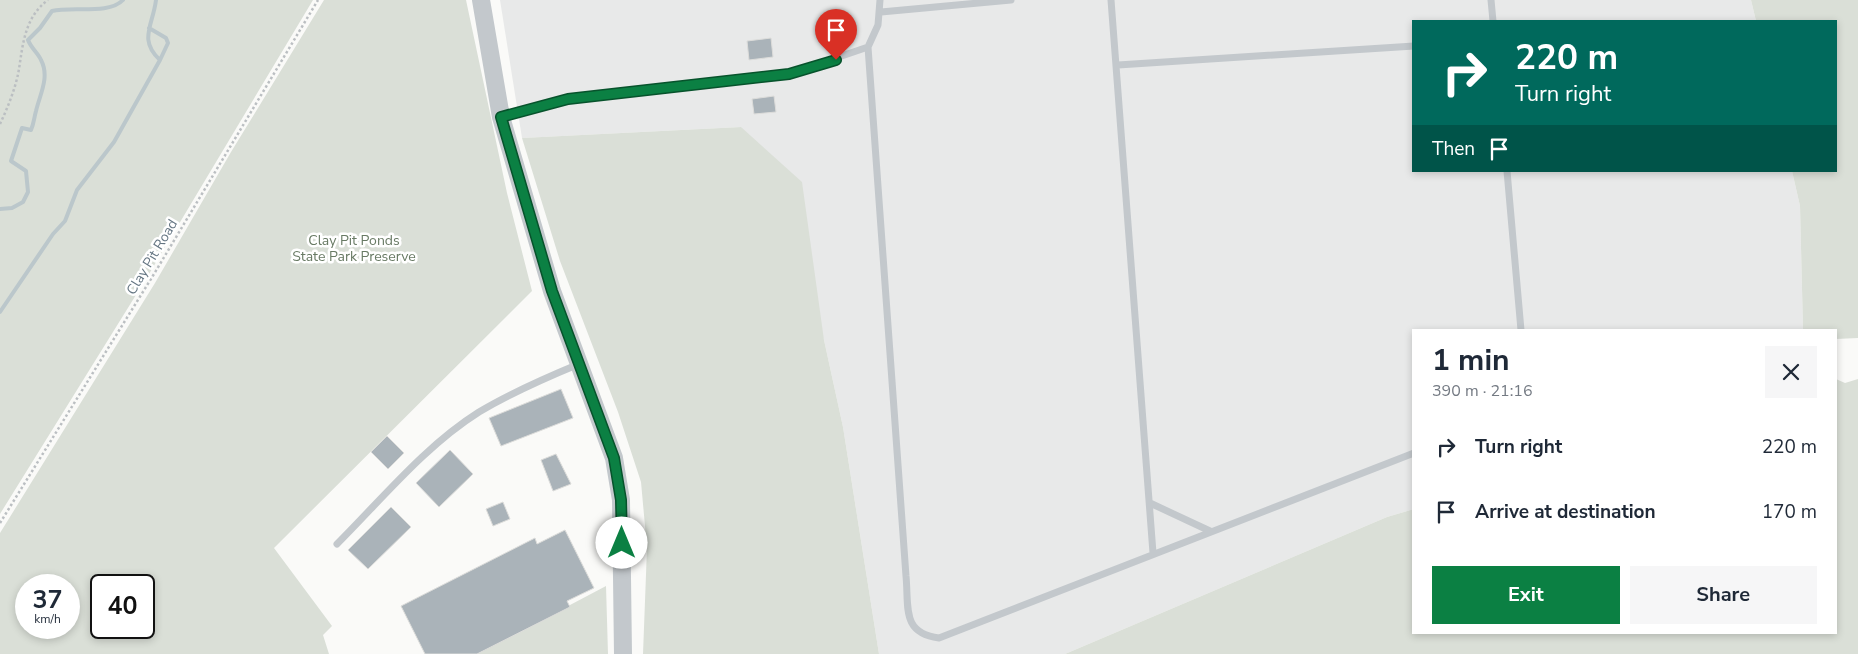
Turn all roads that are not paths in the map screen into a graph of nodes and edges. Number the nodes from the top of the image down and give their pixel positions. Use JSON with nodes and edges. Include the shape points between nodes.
{"nodes":[{"id":1,"x":481,"y":0,"type":"edge"},
{"id":2,"x":880,"y":0,"type":"edge"},
{"id":3,"x":1010,"y":0,"type":"edge"},
{"id":4,"x":1111,"y":0,"type":"edge"},
{"id":5,"x":1491,"y":0,"type":"edge"},
{"id":6,"x":881,"y":12,"type":"junction"},
{"id":7,"x":1493,"y":20,"type":"edge"},
{"id":8,"x":1412,"y":46,"type":"edge"},
{"id":9,"x":868,"y":47,"type":"junction"},
{"id":10,"x":1118,"y":65,"type":"junction"},
{"id":11,"x":501,"y":117,"type":"junction"},
{"id":12,"x":1507,"y":172,"type":"edge"},
{"id":13,"x":1521,"y":329,"type":"edge"},
{"id":14,"x":579,"y":364,"type":"junction"},
{"id":15,"x":1412,"y":454,"type":"edge"},
{"id":16,"x":1150,"y":503,"type":"junction"},
{"id":17,"x":1210,"y":531,"type":"junction"},
{"id":18,"x":337,"y":544,"type":"dead end"},
{"id":19,"x":1153,"y":553,"type":"junction"},
{"id":20,"x":623,"y":654,"type":"edge"}],
"edges":[{"from":1,"to":11,"type":"street"},
{"from":2,"to":6,"type":"lane"},
{"from":3,"to":6,"type":"lane"},
{"from":4,"to":10,"type":"lane"},
{"from":5,"to":7,"type":"lane"},
{"from":6,"to":9,"type":"lane"},
{"from":8,"to":10,"type":"lane"},
{"from":9,"to":11,"type":"lane","via":[[789,74],[568,99]]},
{"from":9,"to":19,"type":"lane","via":[[911,625],[926,636],[939,638]]},
{"from":10,"to":16,"type":"lane"},
{"from":11,"to":14,"type":"street","via":[[552,291]]},
{"from":12,"to":13,"type":"lane"},
{"from":14,"to":18,"type":"lane","via":[[512,393],[478,413],[441,441]]},
{"from":14,"to":20,"type":"street","via":[[614,458],[621,500]]},
{"from":15,"to":17,"type":"lane"},
{"from":16,"to":17,"type":"lane"},
{"from":16,"to":19,"type":"lane"},
{"from":17,"to":19,"type":"lane"}]}
